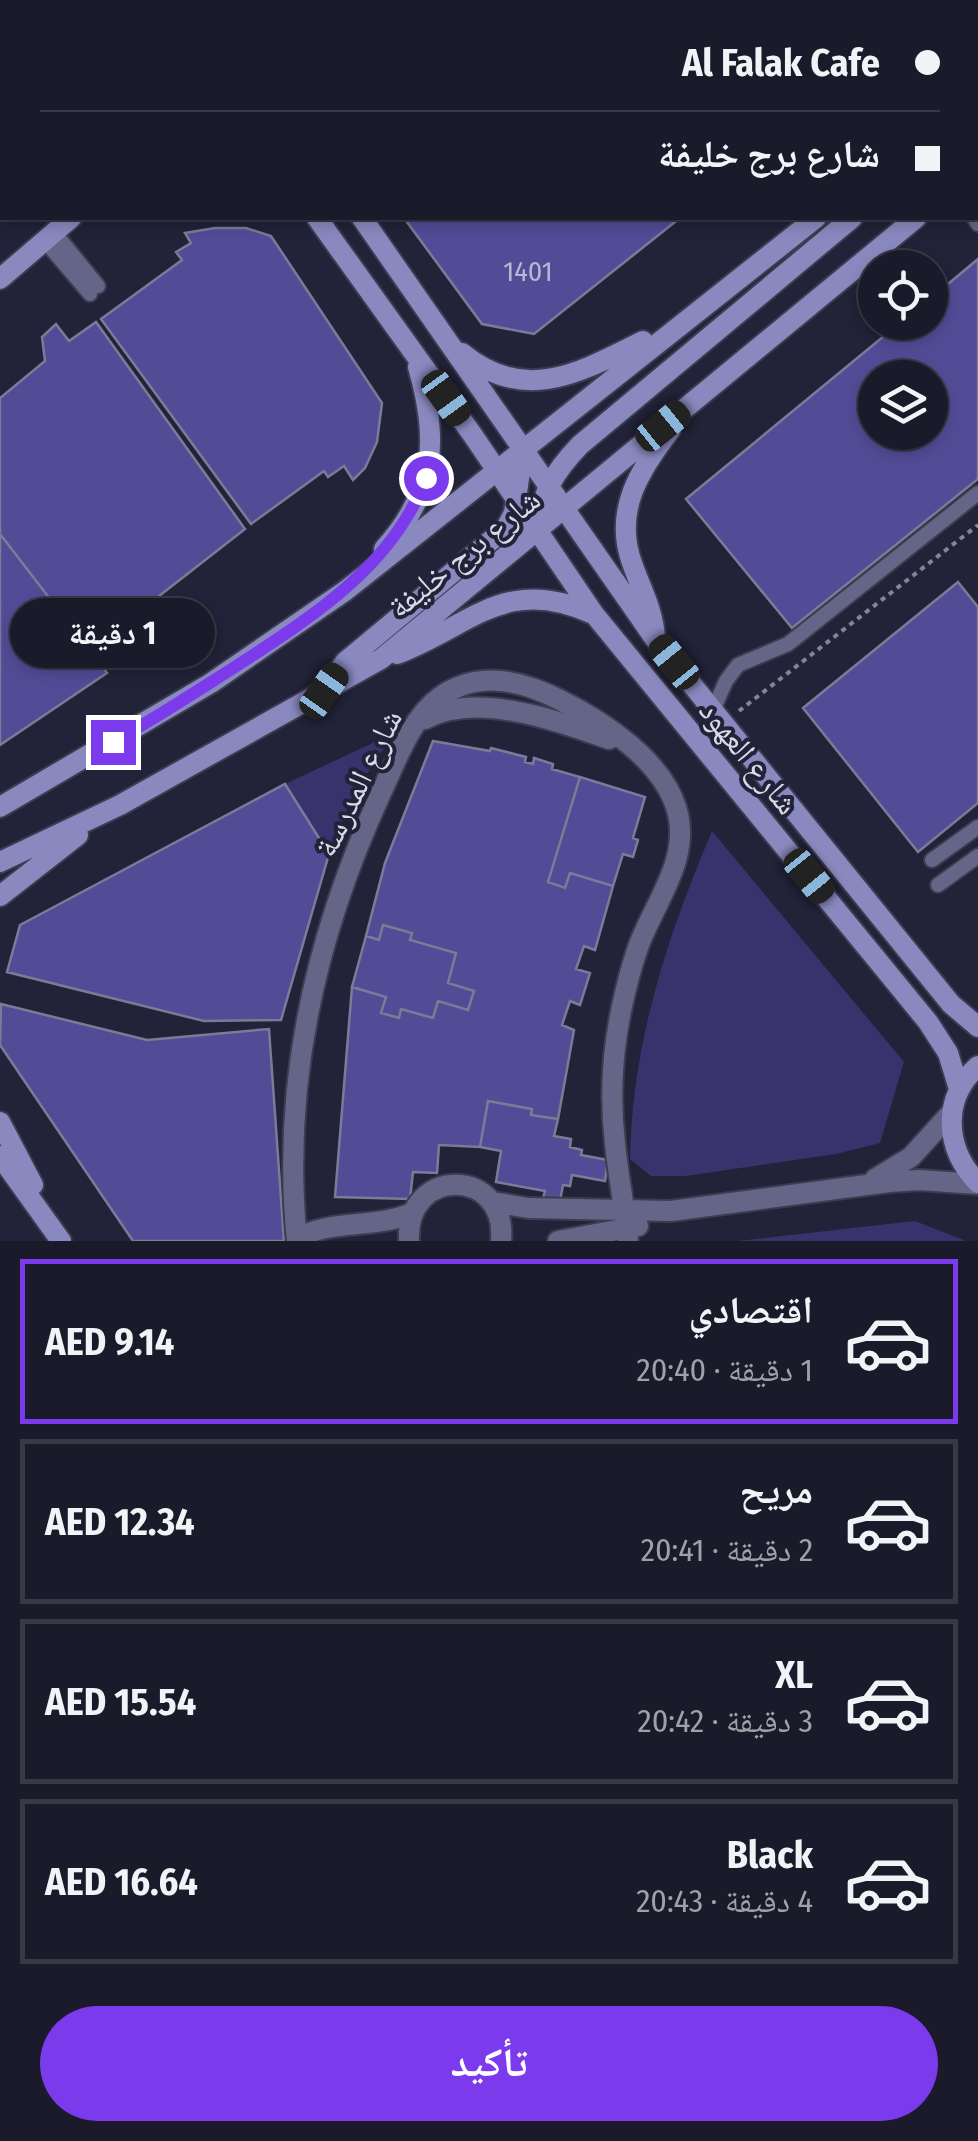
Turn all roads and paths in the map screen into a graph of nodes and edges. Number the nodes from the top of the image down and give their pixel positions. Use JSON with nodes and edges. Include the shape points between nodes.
{"nodes":[{"id":1,"x":69,"y":220,"type":"edge"},
{"id":2,"x":318,"y":220,"type":"edge"},
{"id":3,"x":363,"y":220,"type":"edge"},
{"id":4,"x":813,"y":220,"type":"edge"},
{"id":5,"x":850,"y":220,"type":"edge"},
{"id":6,"x":914,"y":220,"type":"edge"},
{"id":7,"x":49,"y":236,"type":"junction"},
{"id":8,"x":0,"y":278,"type":"edge"},
{"id":9,"x":94,"y":290,"type":"dead end"},
{"id":10,"x":679,"y":324,"type":"junction"},
{"id":11,"x":453,"y":345,"type":"junction"},
{"id":12,"x":413,"y":351,"type":"junction"},
{"id":13,"x":693,"y":401,"type":"junction"},
{"id":14,"x":523,"y":452,"type":"junction"},
{"id":15,"x":498,"y":472,"type":"junction"},
{"id":16,"x":547,"y":486,"type":"junction"},
{"id":17,"x":978,"y":493,"type":"edge"},
{"id":18,"x":515,"y":498,"type":"junction"},
{"id":19,"x":565,"y":510,"type":"junction"},
{"id":20,"x":978,"y":525,"type":"edge"},
{"id":21,"x":538,"y":530,"type":"junction"},
{"id":22,"x":345,"y":591,"type":"junction"},
{"id":23,"x":594,"y":614,"type":"junction"},
{"id":24,"x":656,"y":639,"type":"junction"},
{"id":25,"x":380,"y":660,"type":"junction"},
{"id":26,"x":324,"y":691,"type":"junction"},
{"id":27,"x":718,"y":716,"type":"junction"},
{"id":28,"x":416,"y":724,"type":"junction"},
{"id":29,"x":630,"y":747,"type":"junction"},
{"id":30,"x":120,"y":805,"type":"junction"},
{"id":31,"x":0,"y":806,"type":"edge"},
{"id":32,"x":978,"y":827,"type":"edge"},
{"id":33,"x":978,"y":856,"type":"edge"},
{"id":34,"x":932,"y":860,"type":"dead end"},
{"id":35,"x":0,"y":862,"type":"edge"},
{"id":36,"x":938,"y":886,"type":"dead end"},
{"id":37,"x":0,"y":896,"type":"edge"},
{"id":38,"x":978,"y":1028,"type":"edge"},
{"id":39,"x":978,"y":1066,"type":"edge"},
{"id":40,"x":959,"y":1088,"type":"junction"},
{"id":41,"x":952,"y":1113,"type":"junction"},
{"id":42,"x":0,"y":1122,"type":"edge"},
{"id":43,"x":0,"y":1156,"type":"edge"},
{"id":44,"x":978,"y":1184,"type":"edge"},
{"id":45,"x":859,"y":1186,"type":"junction"},
{"id":46,"x":492,"y":1202,"type":"junction"},
{"id":47,"x":412,"y":1213,"type":"junction"},
{"id":48,"x":44,"y":1215,"type":"junction"},
{"id":49,"x":627,"y":1227,"type":"edge"},
{"id":50,"x":366,"y":1234,"type":"edge"},
{"id":51,"x":297,"y":1240,"type":"edge"},
{"id":52,"x":61,"y":1241,"type":"edge"},
{"id":53,"x":409,"y":1241,"type":"edge"},
{"id":54,"x":502,"y":1241,"type":"edge"},
{"id":55,"x":558,"y":1241,"type":"edge"}],
"edges":[{"from":1,"to":7,"type":"street"},
{"from":2,"to":12,"type":"street","name":"شارع العهود"},
{"from":3,"to":11,"type":"street","name":"شارع العهود"},
{"from":4,"to":10,"type":"street","name":"شارع برج خليفة"},
{"from":5,"to":16,"type":"street","via":[[580,445]]},
{"from":6,"to":13,"type":"street","name":"شارع برج خليفة"},
{"from":7,"to":8,"type":"street"},
{"from":7,"to":9,"type":"lane"},
{"from":10,"to":11,"type":"street","via":[[552,380],[498,374]]},
{"from":10,"to":14,"type":"street","name":"شارع برج خليفة"},
{"from":11,"to":14,"type":"street","name":"شارع العهود"},
{"from":12,"to":15,"type":"street","name":"شارع العهود"},
{"from":12,"to":22,"type":"street","via":[[431,426],[426,478],[404,526]]},
{"from":13,"to":19,"type":"street","name":"شارع برج خليفة"},
{"from":13,"to":24,"type":"street","via":[[640,472],[628,504],[628,552],[652,609]]},
{"from":14,"to":15,"type":"street","name":"شارع برج خليفة"},
{"from":14,"to":16,"type":"street","name":"شارع العهود"},
{"from":14,"to":18,"type":"street"},
{"from":15,"to":18,"type":"street","name":"شارع العهود"},
{"from":15,"to":22,"type":"street","name":"شارع برج خليفة"},
{"from":16,"to":19,"type":"street","name":"شارع العهود"},
{"from":16,"to":21,"type":"street"},
{"from":17,"to":27,"type":"lane","via":[[788,644],[738,665],[726,681]]},
{"from":18,"to":21,"type":"street","name":"شارع العهود"},
{"from":18,"to":26,"type":"street","via":[[506,528],[345,662]]},
{"from":19,"to":21,"type":"street","name":"شارع برج خليفة"},
{"from":19,"to":24,"type":"street","name":"شارع العهود"},
{"from":20,"to":27,"type":"path"},
{"from":21,"to":23,"type":"street","name":"شارع العهود"},
{"from":21,"to":25,"type":"street","name":"شارع برج خليفة"},
{"from":22,"to":31,"type":"street","name":"شارع برج خليفة","via":[[197,692]]},
{"from":23,"to":25,"type":"street","via":[[538,600],[500,604]]},
{"from":23,"to":40,"type":"street","name":"شارع العهود","via":[[928,1022]]},
{"from":24,"to":27,"type":"street","name":"شارع العهود"},
{"from":25,"to":26,"type":"street","name":"شارع برج خليفة"},
{"from":26,"to":30,"type":"street","name":"شارع برج خليفة"},
{"from":27,"to":38,"type":"street","name":"شارع العهود","via":[[951,1004]]},
{"from":28,"to":29,"type":"street","via":[[444,710],[476,706]]},
{"from":28,"to":29,"type":"street","name":"شارع المدرسة","via":[[441,697],[492,679],[562,701]]},
{"from":28,"to":51,"type":"street","name":"شارع المدرسة","via":[[353,858],[306,1018],[293,1136]]},
{"from":29,"to":49,"type":"street","name":"شارع المدرسة","via":[[666,786],[681,830],[672,875],[625,991],[616,1040],[614,1141]]},
{"from":30,"to":35,"type":"street","name":"شارع برج خليفة"},
{"from":30,"to":37,"type":"street"},
{"from":32,"to":34,"type":"lane"},
{"from":33,"to":36,"type":"lane"},
{"from":39,"to":40,"type":"street"},
{"from":40,"to":41,"type":"street"},
{"from":41,"to":44,"type":"street","via":[[956,1152]]},
{"from":41,"to":45,"type":"street","via":[[911,1157]]},
{"from":42,"to":48,"type":"street"},
{"from":43,"to":48,"type":"street"},
{"from":44,"to":45,"type":"street"},
{"from":45,"to":49,"type":"street","via":[[672,1212]]},
{"from":46,"to":47,"type":"street","via":[[456,1184],[430,1192]]},
{"from":46,"to":49,"type":"street"},
{"from":46,"to":54,"type":"street"},
{"from":47,"to":50,"type":"street"},
{"from":47,"to":53,"type":"street"},
{"from":48,"to":52,"type":"street"},
{"from":49,"to":55,"type":"street"},
{"from":50,"to":51,"type":"street","via":[[316,1230]]}]}
